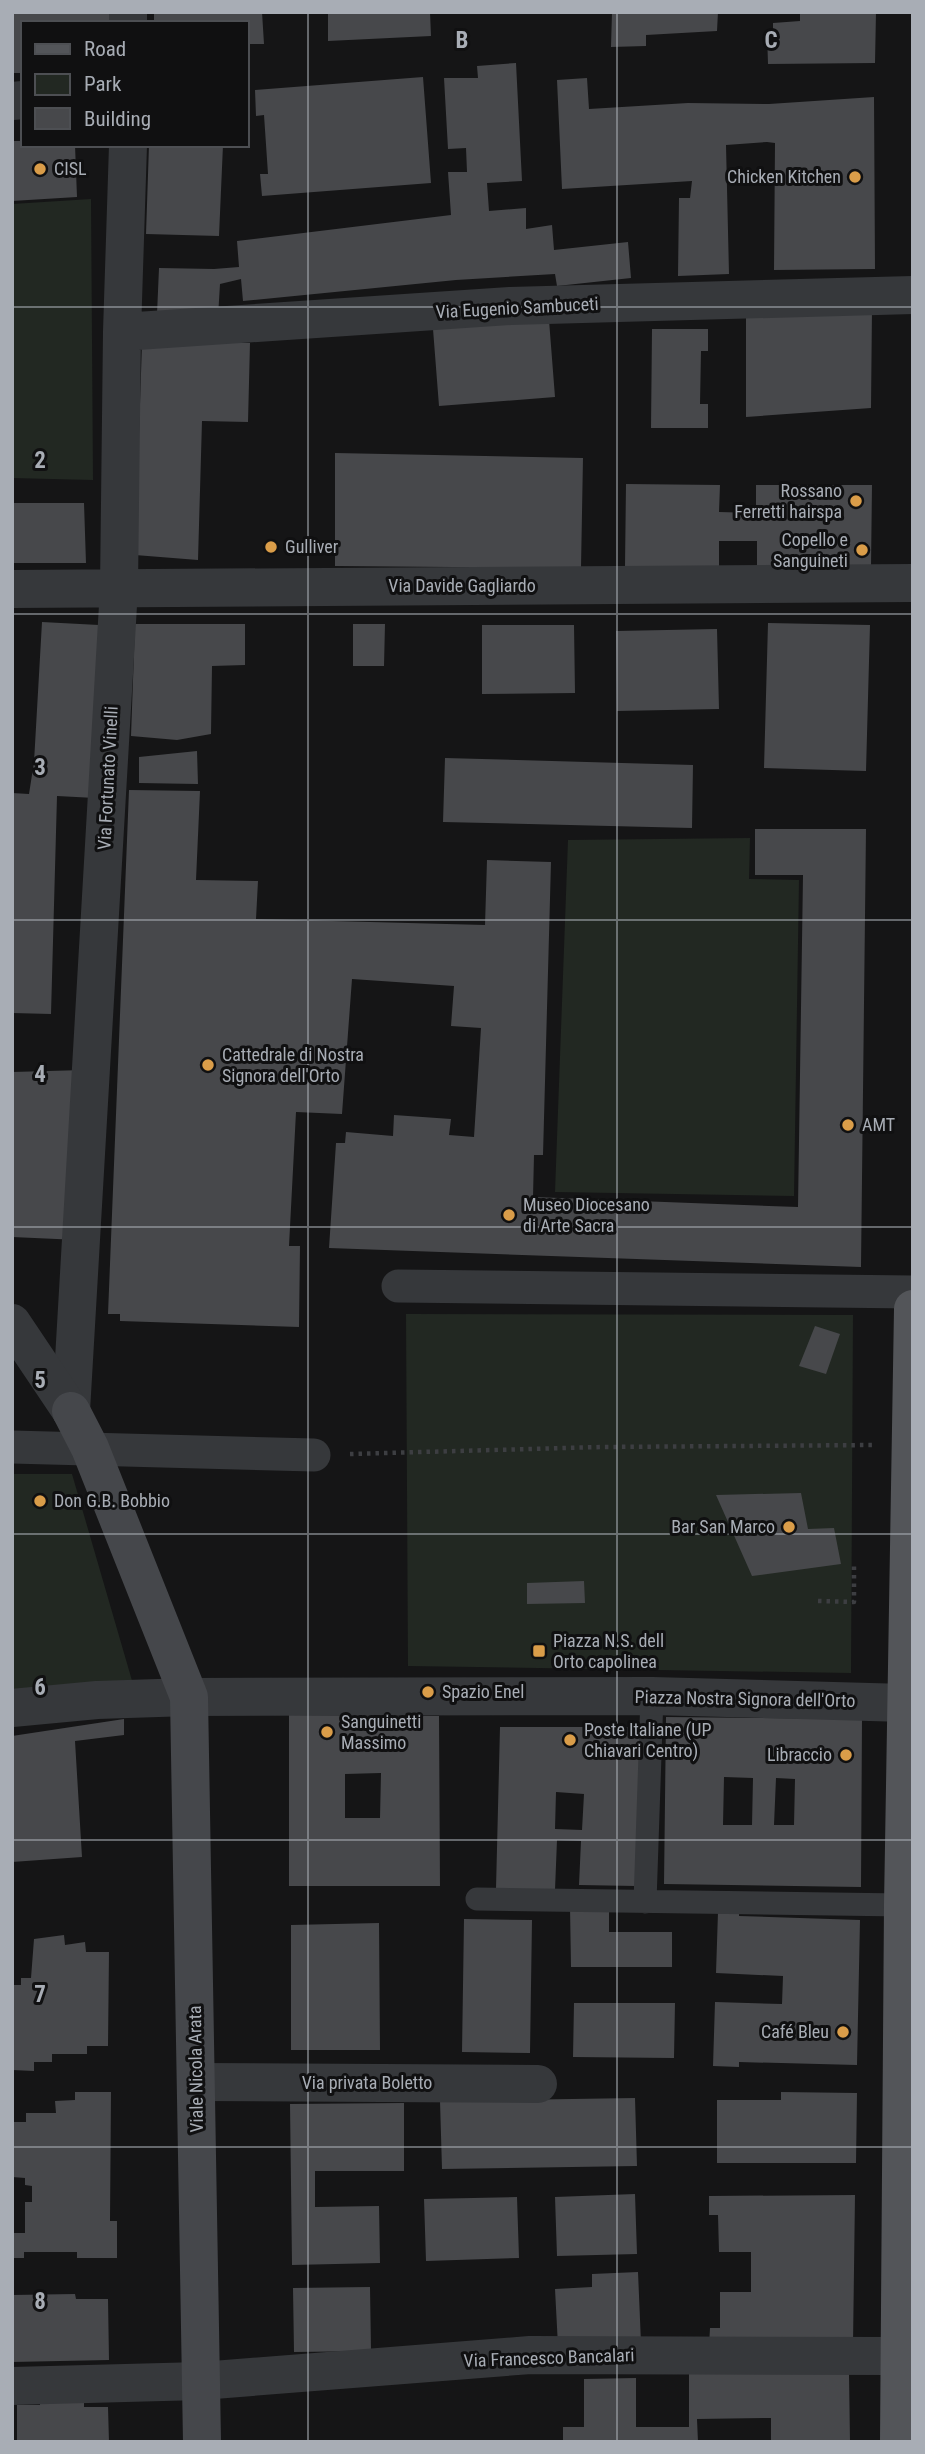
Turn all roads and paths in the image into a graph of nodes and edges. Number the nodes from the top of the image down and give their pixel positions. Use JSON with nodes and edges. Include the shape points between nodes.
{"nodes":[{"id":1,"x":128,"y":147,"type":"edge"},
{"id":2,"x":913,"y":295,"type":"edge"},
{"id":3,"x":122,"y":332,"type":"junction"},
{"id":4,"x":913,"y":583,"type":"edge"},
{"id":5,"x":119,"y":588,"type":"junction"},
{"id":6,"x":12,"y":589,"type":"edge"},
{"id":7,"x":398,"y":1286,"type":"dead end"},
{"id":8,"x":913,"y":1292,"type":"edge"},
{"id":9,"x":913,"y":1309,"type":"edge"},
{"id":10,"x":12,"y":1323,"type":"edge"},
{"id":11,"x":71,"y":1411,"type":"junction"},
{"id":12,"x":911,"y":1445,"type":"junction"},
{"id":13,"x":12,"y":1447,"type":"edge"},
{"id":14,"x":90,"y":1448,"type":"junction"},
{"id":15,"x":314,"y":1455,"type":"joint"},
{"id":16,"x":854,"y":1564,"type":"dead end"},
{"id":17,"x":818,"y":1601,"type":"dead end"},
{"id":18,"x":652,"y":1696,"type":"junction"},
{"id":19,"x":189,"y":1697,"type":"junction"},
{"id":20,"x":906,"y":1703,"type":"junction"},
{"id":21,"x":12,"y":1708,"type":"edge"},
{"id":22,"x":477,"y":1899,"type":"dead end"},
{"id":23,"x":645,"y":1902,"type":"junction"},
{"id":24,"x":903,"y":1905,"type":"junction"},
{"id":25,"x":196,"y":2082,"type":"junction"},
{"id":26,"x":538,"y":2084,"type":"dead end"},
{"id":27,"x":898,"y":2356,"type":"junction"},
{"id":28,"x":201,"y":2381,"type":"junction"},
{"id":29,"x":12,"y":2386,"type":"edge"},
{"id":30,"x":202,"y":2442,"type":"edge"},
{"id":31,"x":899,"y":2442,"type":"edge"}],
"edges":[{"from":1,"to":3,"type":"street","name":"Via Fortunato Vinelli"},
{"from":2,"to":3,"type":"street","name":"Via Eugenio Sambuceti","via":[[510,306]]},
{"from":3,"to":5,"type":"street","name":"Via Fortunato Vinelli"},
{"from":4,"to":5,"type":"street","name":"Via Davide Gagliardo"},
{"from":5,"to":6,"type":"street","name":"Via Davide Gagliardo"},
{"from":5,"to":11,"type":"street","name":"Via Fortunato Vinelli"},
{"from":7,"to":8,"type":"street"},
{"from":9,"to":12,"type":"main road"},
{"from":10,"to":11,"type":"street"},
{"from":11,"to":14,"type":"main road"},
{"from":12,"to":15,"type":"path"},
{"from":12,"to":20,"type":"main road"},
{"from":13,"to":14,"type":"street"},
{"from":14,"to":15,"type":"street"},
{"from":14,"to":19,"type":"main road"},
{"from":16,"to":17,"type":"path","via":[[854,1602]]},
{"from":18,"to":19,"type":"street","name":"Piazza Nostra Signora dell'Orto"},
{"from":18,"to":20,"type":"street","name":"Piazza Nostra Signora dell'Orto"},
{"from":18,"to":23,"type":"lane"},
{"from":19,"to":21,"type":"street","name":"Piazza Nostra Signora dell'Orto"},
{"from":19,"to":25,"type":"main road","name":"Viale Nicola Arata"},
{"from":20,"to":24,"type":"main road"},
{"from":22,"to":23,"type":"lane"},
{"from":23,"to":24,"type":"lane"},
{"from":24,"to":27,"type":"main road"},
{"from":25,"to":26,"type":"street","name":"Via privata Boletto"},
{"from":25,"to":28,"type":"main road","name":"Viale Nicola Arata"},
{"from":27,"to":28,"type":"street","name":"Via Francesco Bancalari","via":[[530,2355]]},
{"from":27,"to":31,"type":"main road"},
{"from":28,"to":29,"type":"street","name":"Via Francesco Bancalari"},
{"from":28,"to":30,"type":"main road","name":"Viale Nicola Arata"}]}
